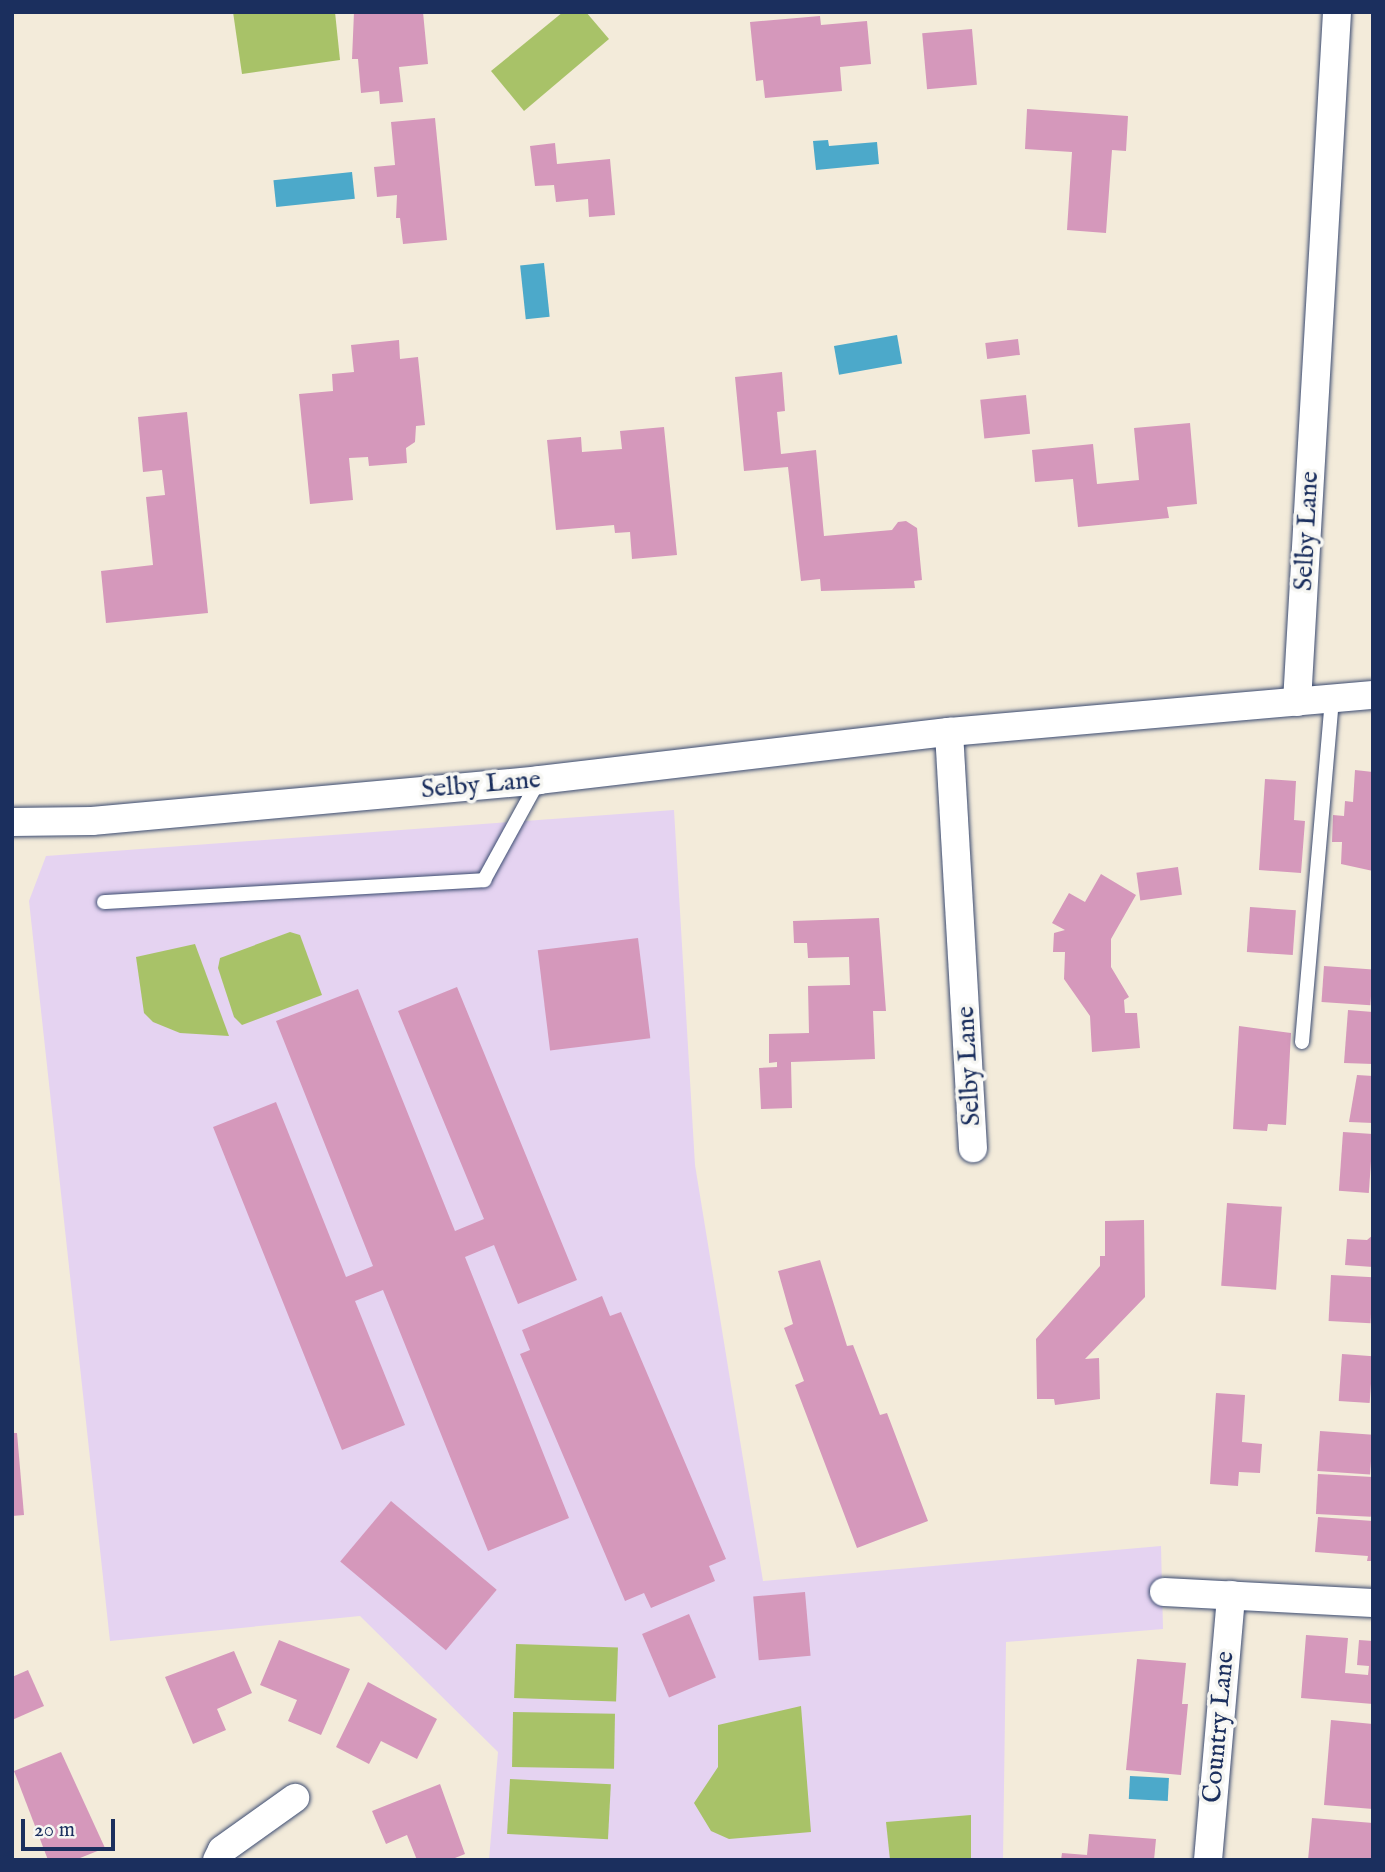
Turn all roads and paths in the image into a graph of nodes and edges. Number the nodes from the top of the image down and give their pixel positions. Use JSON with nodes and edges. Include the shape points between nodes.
{"nodes":[{"id":1,"x":1337,"y":12,"type":"edge"},
{"id":2,"x":1373,"y":695,"type":"edge"},
{"id":3,"x":1332,"y":699,"type":"junction"},
{"id":4,"x":1297,"y":702,"type":"junction"},
{"id":5,"x":949,"y":732,"type":"junction"},
{"id":6,"x":540,"y":780,"type":"junction"},
{"id":7,"x":12,"y":822,"type":"edge"},
{"id":8,"x":104,"y":902,"type":"dead end"},
{"id":9,"x":1302,"y":1042,"type":"dead end"},
{"id":10,"x":974,"y":1148,"type":"dead end"},
{"id":11,"x":1164,"y":1592,"type":"dead end"},
{"id":12,"x":1231,"y":1595,"type":"junction"},
{"id":13,"x":1373,"y":1603,"type":"edge"},
{"id":14,"x":295,"y":1798,"type":"dead end"},
{"id":15,"x":217,"y":1860,"type":"edge"},
{"id":16,"x":1208,"y":1860,"type":"edge"}],
"edges":[{"from":1,"to":4,"type":"street","name":"Selby Lane"},
{"from":2,"to":3,"type":"street"},
{"from":3,"to":4,"type":"street"},
{"from":3,"to":9,"type":"lane"},
{"from":4,"to":5,"type":"street","name":"Selby Lane"},
{"from":5,"to":6,"type":"street","name":"Selby Lane"},
{"from":5,"to":10,"type":"street","name":"Selby Lane"},
{"from":6,"to":7,"type":"street","name":"Selby Lane","via":[[92,821]]},
{"from":6,"to":8,"type":"lane","via":[[484,880]]},
{"from":11,"to":12,"type":"street"},
{"from":12,"to":13,"type":"street"},
{"from":12,"to":16,"type":"street","name":"Country Lane"},
{"from":14,"to":15,"type":"street","via":[[222,1850]]}]}
